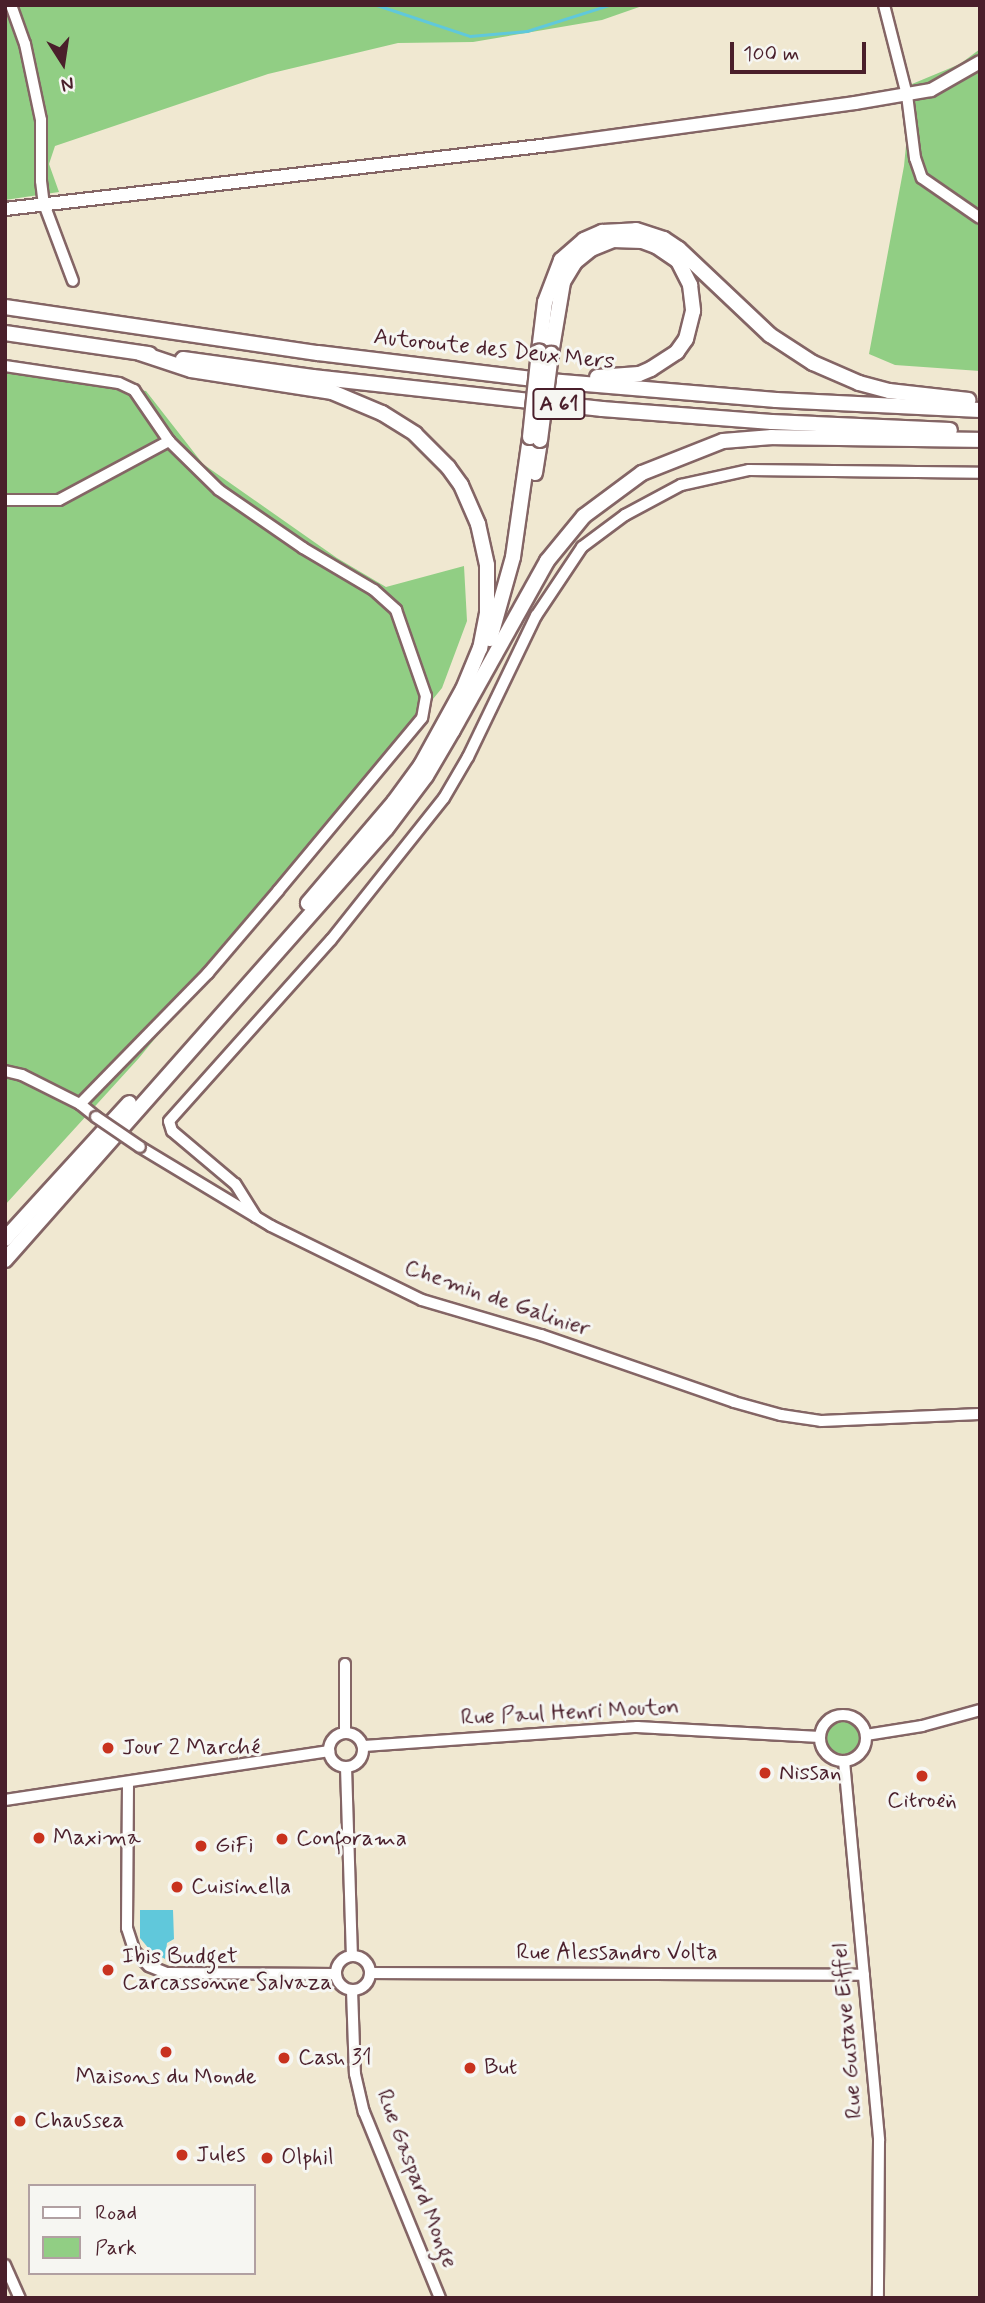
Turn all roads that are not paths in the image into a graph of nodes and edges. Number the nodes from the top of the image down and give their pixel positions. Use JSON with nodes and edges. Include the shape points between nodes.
{"nodes":[{"id":1,"x":11,"y":5,"type":"edge"},
{"id":2,"x":884,"y":5,"type":"edge"},
{"id":3,"x":980,"y":62,"type":"edge"},
{"id":4,"x":907,"y":95,"type":"junction"},
{"id":5,"x":44,"y":204,"type":"junction"},
{"id":6,"x":5,"y":209,"type":"edge"},
{"id":7,"x":980,"y":218,"type":"edge"},
{"id":8,"x":73,"y":281,"type":"dead end"},
{"id":9,"x":5,"y":307,"type":"edge"},
{"id":10,"x":5,"y":333,"type":"edge"},
{"id":11,"x":140,"y":353,"type":"junction"},
{"id":12,"x":545,"y":353,"type":"junction"},
{"id":13,"x":5,"y":366,"type":"edge"},
{"id":14,"x":550,"y":381,"type":"junction"},
{"id":15,"x":980,"y":401,"type":"edge"},
{"id":16,"x":980,"y":410,"type":"edge"},
{"id":17,"x":980,"y":431,"type":"edge"},
{"id":18,"x":535,"y":438,"type":"junction"},
{"id":19,"x":980,"y":440,"type":"edge"},
{"id":20,"x":169,"y":441,"type":"junction"},
{"id":21,"x":980,"y":474,"type":"edge"},
{"id":22,"x":5,"y":500,"type":"edge"},
{"id":23,"x":479,"y":680,"type":"junction"},
{"id":24,"x":463,"y":689,"type":"junction"},
{"id":25,"x":5,"y":1071,"type":"edge"},
{"id":26,"x":80,"y":1104,"type":"junction"},
{"id":27,"x":256,"y":1217,"type":"junction"},
{"id":28,"x":5,"y":1239,"type":"edge"},
{"id":29,"x":5,"y":1260,"type":"edge"},
{"id":30,"x":980,"y":1414,"type":"edge"},
{"id":31,"x":345,"y":1664,"type":"dead end"},
{"id":32,"x":980,"y":1710,"type":"edge"},
{"id":33,"x":345,"y":1732,"type":"junction"},
{"id":34,"x":866,"y":1735,"type":"junction"},
{"id":35,"x":820,"y":1737,"type":"junction"},
{"id":36,"x":364,"y":1746,"type":"junction"},
{"id":37,"x":329,"y":1751,"type":"junction"},
{"id":38,"x":844,"y":1761,"type":"junction"},
{"id":39,"x":346,"y":1767,"type":"junction"},
{"id":40,"x":128,"y":1783,"type":"junction"},
{"id":41,"x":5,"y":1800,"type":"edge"},
{"id":42,"x":352,"y":1956,"type":"junction"},
{"id":43,"x":370,"y":1973,"type":"junction"},
{"id":44,"x":335,"y":1974,"type":"junction"},
{"id":45,"x":864,"y":1975,"type":"junction"},
{"id":46,"x":352,"y":1990,"type":"junction"},
{"id":47,"x":5,"y":2264,"type":"edge"},
{"id":48,"x":20,"y":2298,"type":"edge"},
{"id":49,"x":440,"y":2298,"type":"edge"},
{"id":50,"x":878,"y":2298,"type":"edge"}],
"edges":[{"from":1,"to":5,"type":"street","via":[[41,120]]},
{"from":2,"to":4,"type":"street"},
{"from":3,"to":4,"type":"main road","via":[[931,90]]},
{"from":4,"to":5,"type":"main road","via":[[549,145]]},
{"from":4,"to":7,"type":"street","via":[[922,178]]},
{"from":5,"to":6,"type":"main road"},
{"from":5,"to":8,"type":"street"},
{"from":9,"to":14,"type":"highway","name":"Autoroute des Deux Mers","number":"A 61"},
{"from":10,"to":11,"type":"highway","name":"Autoroute des Deux Mers","number":"A 61"},
{"from":11,"to":17,"type":"highway","name":"Autoroute des Deux Mers","number":"A 61","via":[[602,409]]},
{"from":11,"to":24,"type":"highway","via":[[191,370],[332,391],[394,419],[436,453],[473,508],[487,565],[483,635]]},
{"from":12,"to":14,"type":"highway","via":[[564,282],[575,262],[591,248],[614,240],[642,241],[668,253],[685,272],[692,297],[691,324],[681,345],[665,361],[639,374]]},
{"from":12,"to":15,"type":"highway","via":[[549,287],[561,260],[593,236],[616,229],[636,230],[679,248],[770,335],[813,363],[889,391]]},
{"from":12,"to":18,"type":"highway","bridge":true},
{"from":13,"to":20,"type":"street","via":[[119,383],[134,390]]},
{"from":14,"to":16,"type":"highway","name":"Autoroute des Deux Mers","number":"A 61","via":[[776,400]]},
{"from":18,"to":23,"type":"highway","via":[[520,560]]},
{"from":18,"to":24,"type":"highway","via":[[503,596],[483,659]]},
{"from":19,"to":23,"type":"highway","via":[[746,439],[704,446],[660,464],[602,501],[566,535]]},
{"from":20,"to":22,"type":"street","via":[[58,500]]},
{"from":20,"to":26,"type":"street","via":[[219,489],[303,548],[374,590],[396,610],[426,696],[422,718],[278,891],[208,973]]},
{"from":21,"to":27,"type":"street","via":[[749,470],[681,485],[625,515],[582,547],[536,616],[444,798],[331,940],[169,1121],[172,1130],[235,1184]]},
{"from":23,"to":29,"type":"highway","via":[[426,776],[386,829]]},
{"from":24,"to":28,"type":"highway","via":[[421,765],[378,822]]},
{"from":25,"to":26,"type":"street","name":"Chemin de Galinier"},
{"from":26,"to":27,"type":"street","name":"Chemin de Galinier","bridge":true,"via":[[140,1147]]},
{"from":27,"to":30,"type":"street","name":"Chemin de Galinier","via":[[422,1300],[781,1415],[821,1420]]},
{"from":31,"to":33,"type":"street"},
{"from":32,"to":34,"type":"street"},
{"from":33,"to":36,"type":"street","via":[[354,1734]]},
{"from":33,"to":37,"type":"street","via":[[333,1738]]},
{"from":34,"to":35,"type":"street","via":[[858,1721],[842,1715],[827,1722]]},
{"from":34,"to":38,"type":"street","via":[[863,1750]]},
{"from":35,"to":36,"type":"street","name":"Rue Paul Henri Mouton","via":[[638,1727]]},
{"from":35,"to":38,"type":"street","via":[[830,1757]]},
{"from":36,"to":39,"type":"street","via":[[362,1758]]},
{"from":37,"to":39,"type":"street","via":[[334,1762]]},
{"from":37,"to":40,"type":"street"},
{"from":38,"to":45,"type":"street","name":"Rue Gustave Eiffel"},
{"from":39,"to":42,"type":"street"},
{"from":40,"to":41,"type":"street"},
{"from":40,"to":44,"type":"street","via":[[127,1928],[135,1952],[149,1966],[166,1973]]},
{"from":42,"to":43,"type":"street","via":[[365,1961]]},
{"from":42,"to":44,"type":"street","via":[[340,1961]]},
{"from":43,"to":45,"type":"street","name":"Rue Alessandro Volta"},
{"from":43,"to":46,"type":"street","via":[[365,1986]]},
{"from":44,"to":46,"type":"street","via":[[340,1985]]},
{"from":45,"to":50,"type":"street","name":"Rue Gustave Eiffel","via":[[879,2140]]},
{"from":46,"to":49,"type":"street","name":"Rue Gaspard Monge","via":[[355,2074],[364,2112]]},
{"from":47,"to":48,"type":"street"}]}
